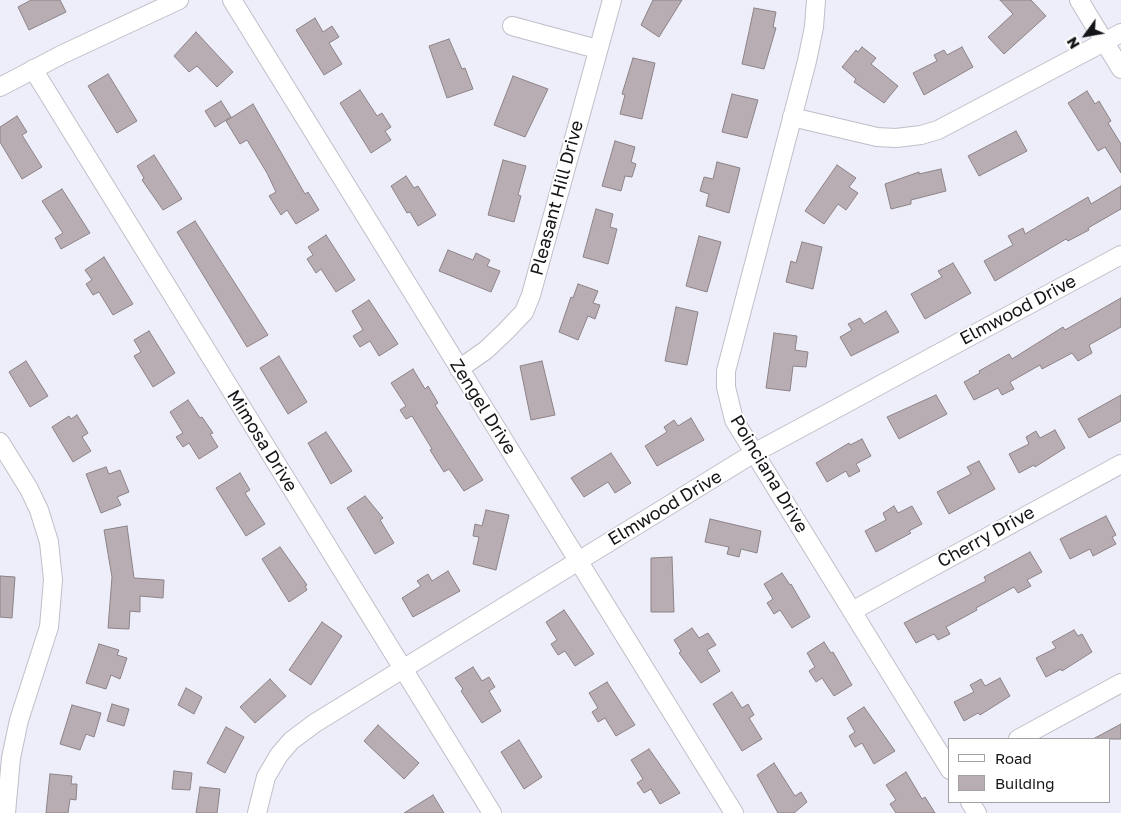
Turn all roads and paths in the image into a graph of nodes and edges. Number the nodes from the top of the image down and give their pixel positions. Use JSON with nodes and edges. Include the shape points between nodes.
{"nodes":[{"id":1,"x":179,"y":0,"type":"edge"},
{"id":2,"x":232,"y":0,"type":"edge"},
{"id":3,"x":612,"y":0,"type":"edge"},
{"id":4,"x":816,"y":0,"type":"edge"},
{"id":5,"x":1079,"y":0,"type":"edge"},
{"id":6,"x":512,"y":26,"type":"dead end"},
{"id":7,"x":1121,"y":33,"type":"edge"},
{"id":8,"x":1104,"y":42,"type":"junction"},
{"id":9,"x":597,"y":49,"type":"junction"},
{"id":10,"x":33,"y":69,"type":"junction"},
{"id":11,"x":1121,"y":69,"type":"edge"},
{"id":12,"x":0,"y":87,"type":"edge"},
{"id":13,"x":792,"y":117,"type":"junction"},
{"id":14,"x":1121,"y":255,"type":"edge"},
{"id":15,"x":459,"y":369,"type":"junction"},
{"id":16,"x":0,"y":442,"type":"edge"},
{"id":17,"x":754,"y":453,"type":"junction"},
{"id":18,"x":1121,"y":464,"type":"edge"},
{"id":19,"x":578,"y":560,"type":"junction"},
{"id":20,"x":852,"y":611,"type":"junction"},
{"id":21,"x":402,"y":669,"type":"junction"},
{"id":22,"x":1121,"y":683,"type":"edge"},
{"id":23,"x":1020,"y":738,"type":"edge"},
{"id":24,"x":948,"y":767,"type":"edge"},
{"id":25,"x":6,"y":813,"type":"edge"},
{"id":26,"x":257,"y":813,"type":"edge"},
{"id":27,"x":492,"y":813,"type":"edge"},
{"id":28,"x":734,"y":813,"type":"edge"}],
"edges":[{"from":1,"to":10,"type":"street"},
{"from":2,"to":15,"type":"street","name":"Zengel Drive"},
{"from":3,"to":9,"type":"street","name":"Pleasant Hill Drive"},
{"from":4,"to":13,"type":"street","name":"Poinciana Drive","via":[[812,36]]},
{"from":5,"to":8,"type":"street"},
{"from":6,"to":9,"type":"street"},
{"from":7,"to":8,"type":"street"},
{"from":8,"to":11,"type":"street"},
{"from":8,"to":13,"type":"street","via":[[938,130],[921,135],[876,137]]},
{"from":9,"to":15,"type":"street","name":"Pleasant Hill Drive","via":[[524,312],[486,350]]},
{"from":10,"to":12,"type":"street"},
{"from":10,"to":21,"type":"street","name":"Mimosa Drive"},
{"from":13,"to":17,"type":"street","name":"Poinciana Drive","via":[[726,371],[734,420]]},
{"from":14,"to":17,"type":"street","name":"Elmwood Drive"},
{"from":15,"to":19,"type":"street","name":"Zengel Drive"},
{"from":16,"to":25,"type":"street","via":[[39,510],[49,542],[53,580],[49,627],[11,758]]},
{"from":17,"to":19,"type":"street","name":"Elmwood Drive"},
{"from":17,"to":20,"type":"street","name":"Poinciana Drive"},
{"from":18,"to":20,"type":"street","name":"Cherry Drive"},
{"from":19,"to":21,"type":"street","name":"Elmwood Drive"},
{"from":19,"to":28,"type":"street","name":"Zengel Drive"},
{"from":20,"to":24,"type":"street","name":"Poinciana Drive"},
{"from":21,"to":26,"type":"street","name":"Elmwood Drive","via":[[291,741],[266,777]]},
{"from":21,"to":27,"type":"street","name":"Mimosa Drive"},
{"from":22,"to":23,"type":"street"}]}
